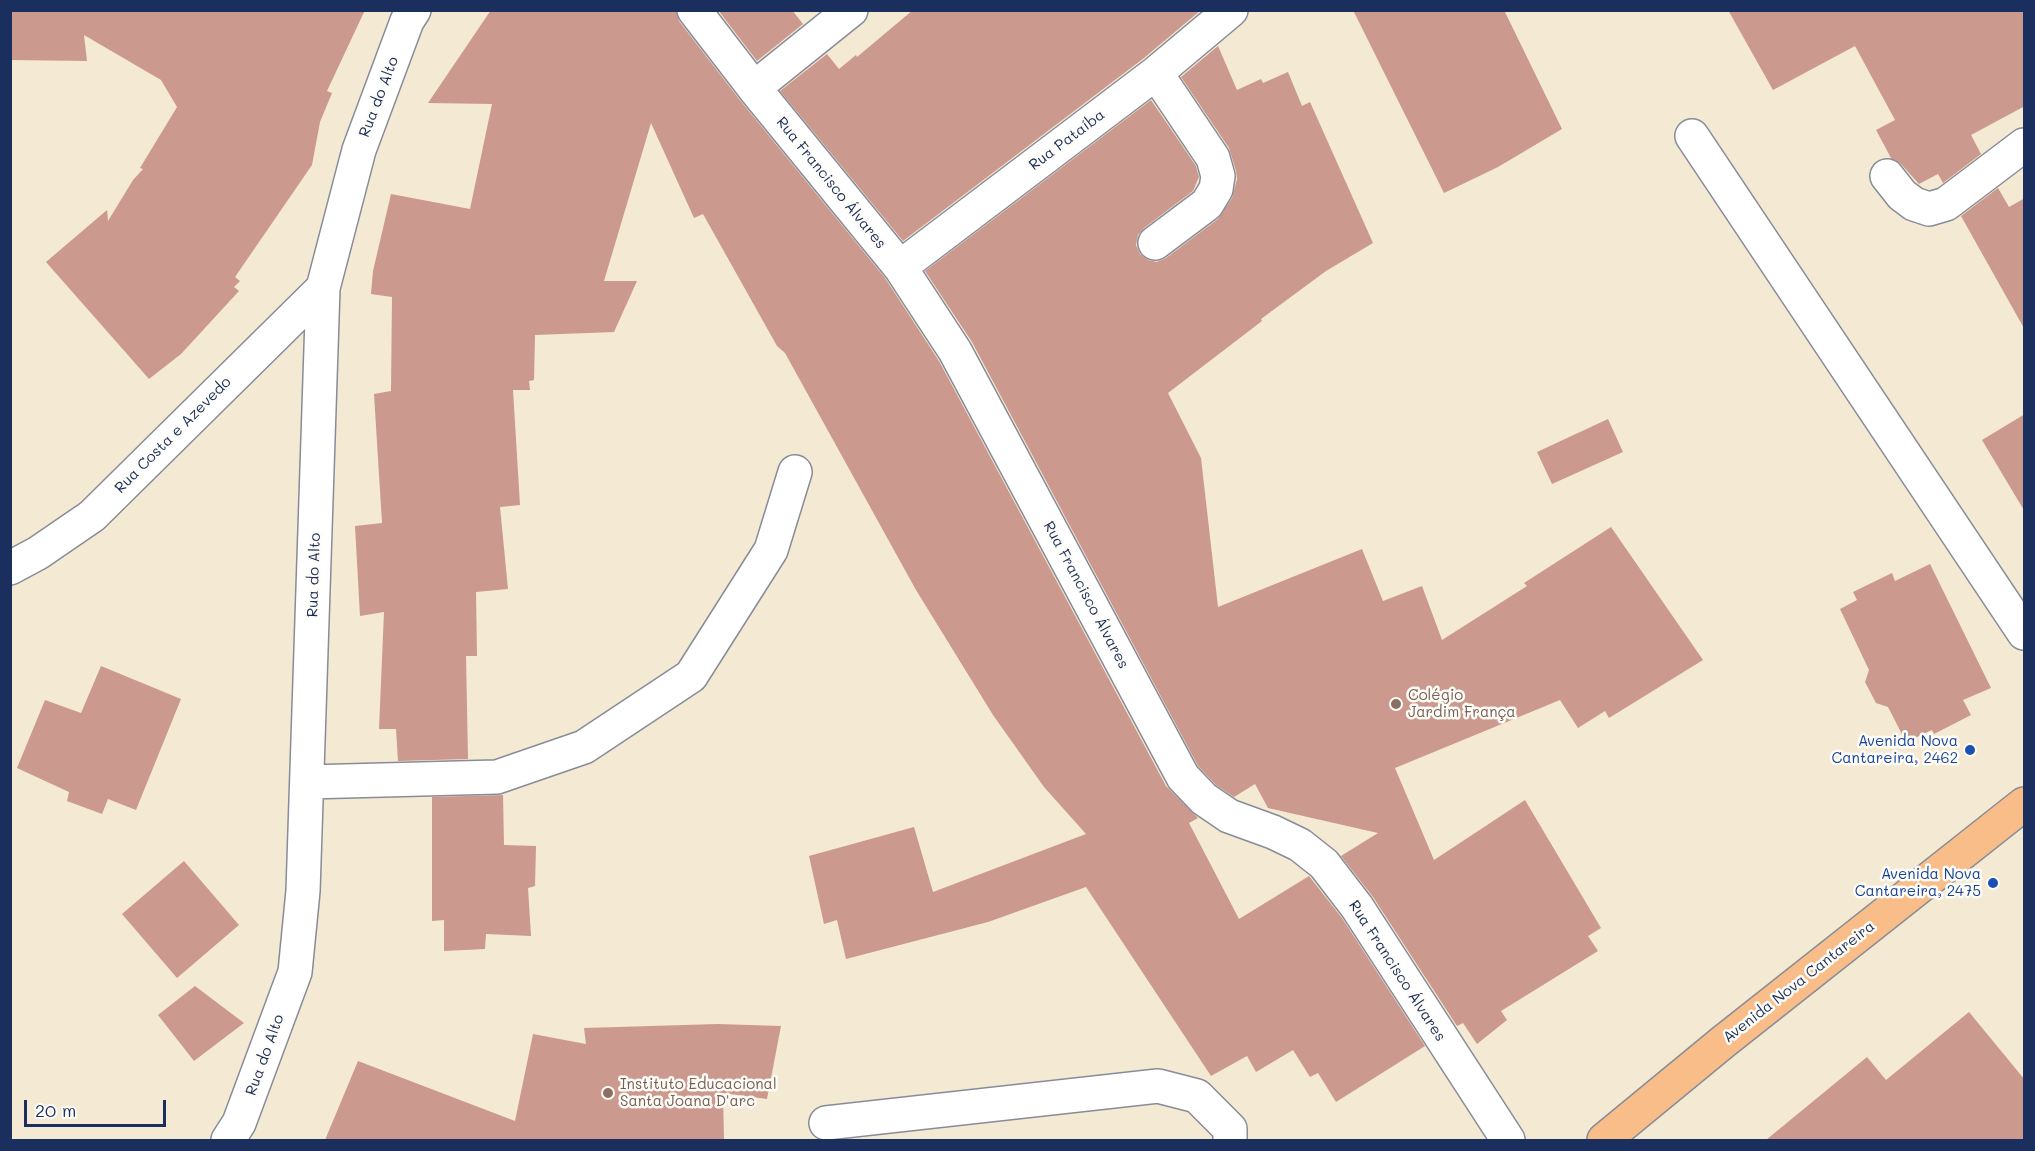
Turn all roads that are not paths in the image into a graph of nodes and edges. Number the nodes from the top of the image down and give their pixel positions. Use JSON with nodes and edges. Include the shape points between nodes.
{"nodes":[{"id":1,"x":414,"y":10,"type":"edge"},
{"id":2,"x":694,"y":10,"type":"edge"},
{"id":3,"x":851,"y":10,"type":"edge"},
{"id":4,"x":1231,"y":10,"type":"edge"},
{"id":5,"x":1156,"y":73,"type":"junction"},
{"id":6,"x":754,"y":88,"type":"junction"},
{"id":7,"x":1692,"y":136,"type":"dead end"},
{"id":8,"x":2025,"y":145,"type":"edge"},
{"id":9,"x":1887,"y":176,"type":"dead end"},
{"id":10,"x":1155,"y":243,"type":"dead end"},
{"id":11,"x":900,"y":267,"type":"junction"},
{"id":12,"x":323,"y":288,"type":"junction"},
{"id":13,"x":795,"y":472,"type":"dead end"},
{"id":14,"x":10,"y":568,"type":"edge"},
{"id":15,"x":2025,"y":633,"type":"edge"},
{"id":16,"x":307,"y":782,"type":"junction"},
{"id":17,"x":2025,"y":804,"type":"edge"},
{"id":18,"x":825,"y":1123,"type":"dead end"},
{"id":19,"x":228,"y":1140,"type":"edge"},
{"id":20,"x":1230,"y":1140,"type":"edge"},
{"id":21,"x":1508,"y":1140,"type":"edge"},
{"id":22,"x":1604,"y":1140,"type":"edge"}],
"edges":[{"from":1,"to":12,"type":"street","name":"Rua do Alto","via":[[359,150]]},
{"from":2,"to":6,"type":"street","name":"Rua Francisco Álvares"},
{"from":3,"to":6,"type":"street"},
{"from":4,"to":5,"type":"street","name":"Rua Pataíba"},
{"from":5,"to":10,"type":"street","via":[[1213,158],[1218,176],[1207,204]]},
{"from":5,"to":11,"type":"street","name":"Rua Pataíba"},
{"from":6,"to":11,"type":"street","name":"Rua Francisco Álvares"},
{"from":7,"to":15,"type":"street"},
{"from":8,"to":9,"type":"street","via":[[1946,204],[1929,209],[1902,195]]},
{"from":11,"to":21,"type":"street","name":"Rua Francisco Álvares","via":[[955,351],[1183,777],[1204,799],[1229,816],[1300,844],[1324,864],[1357,907]]},
{"from":12,"to":14,"type":"street","name":"Rua Costa e Azevedo","via":[[92,516]]},
{"from":12,"to":16,"type":"street","name":"Rua do Alto"},
{"from":13,"to":16,"type":"street","via":[[771,550],[691,676],[584,747],[497,777]]},
{"from":16,"to":19,"type":"street","name":"Rua do Alto","via":[[295,972],[239,1123]]},
{"from":17,"to":22,"type":"main road","name":"Avenida Nova Cantareira"},
{"from":18,"to":20,"type":"street","via":[[1158,1086],[1197,1095],[1230,1129]]}]}
